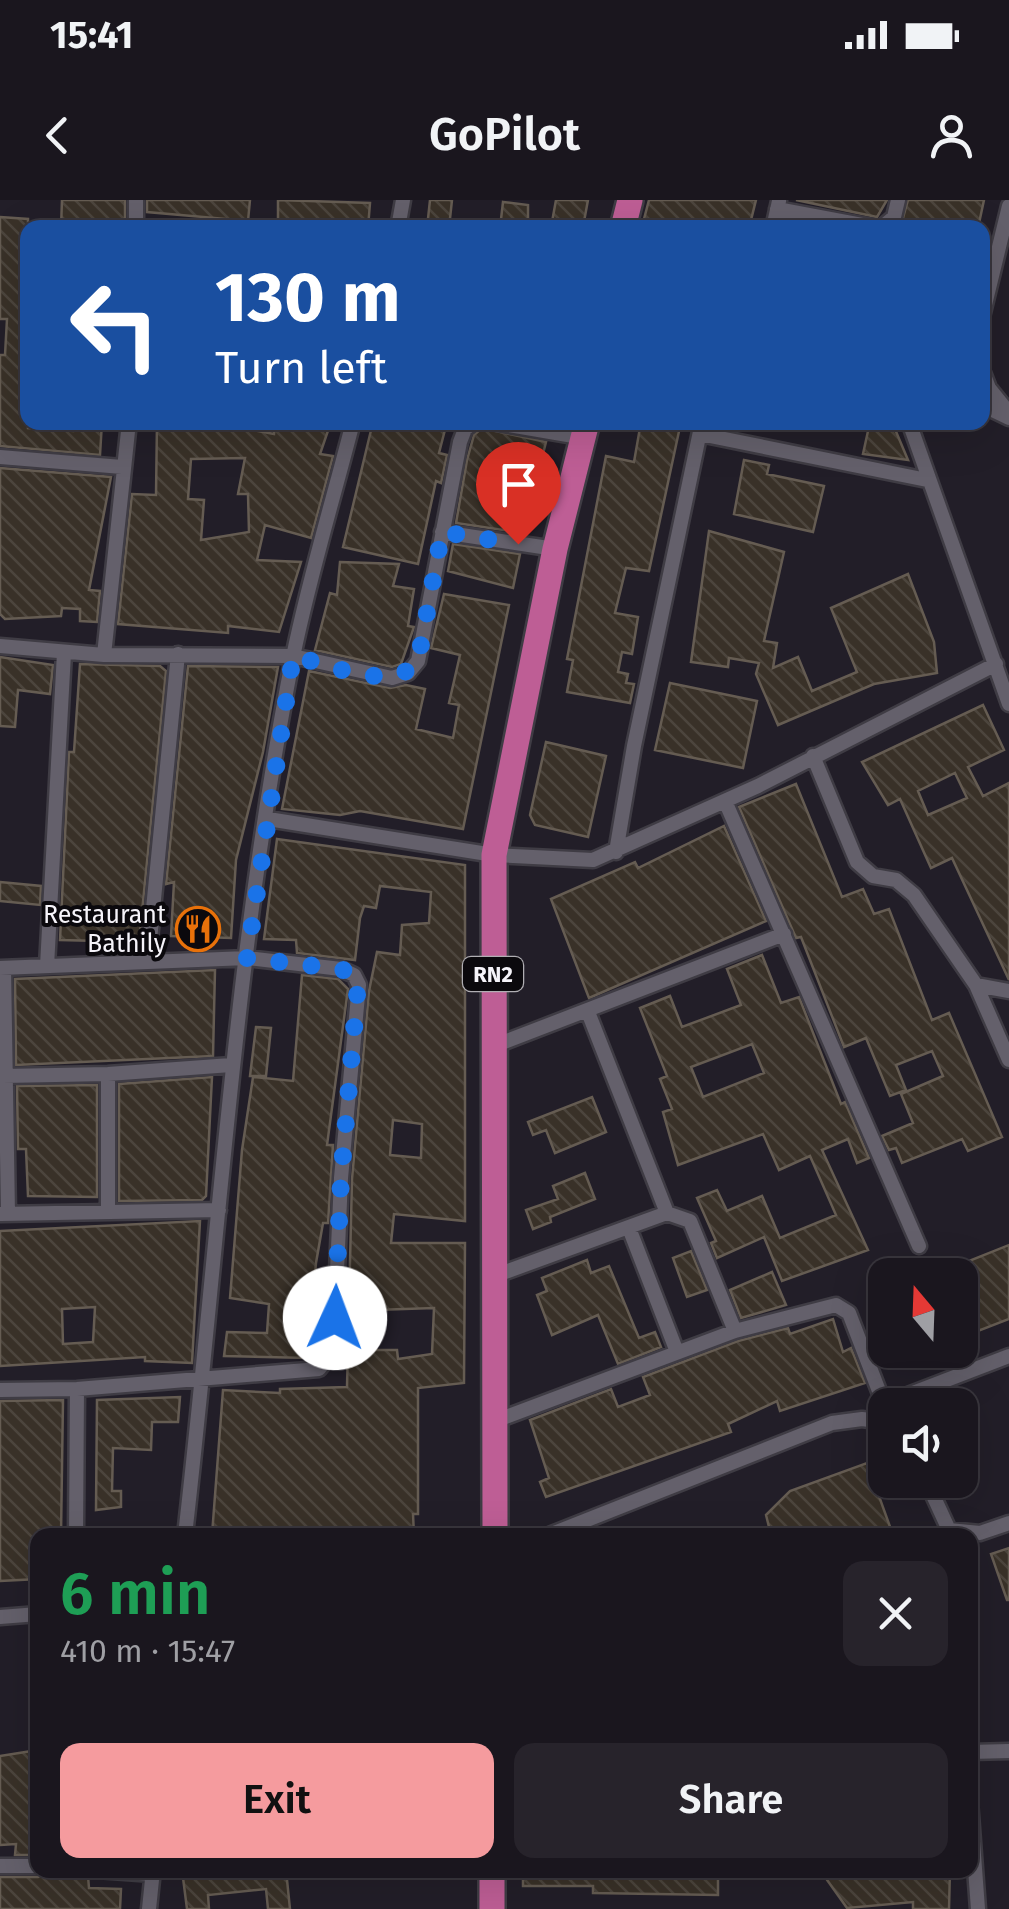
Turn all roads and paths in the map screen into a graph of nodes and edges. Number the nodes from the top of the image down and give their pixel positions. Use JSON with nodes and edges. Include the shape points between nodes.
{"nodes":[{"id":1,"x":778,"y":205,"type":"edge"},
{"id":2,"x":1009,"y":206,"type":"edge"},
{"id":3,"x":844,"y":220,"type":"edge"},
{"id":4,"x":990,"y":285,"type":"edge"},
{"id":5,"x":990,"y":391,"type":"edge"},
{"id":6,"x":1009,"y":416,"type":"edge"},
{"id":7,"x":128,"y":430,"type":"edge"},
{"id":8,"x":351,"y":430,"type":"edge"},
{"id":9,"x":464,"y":430,"type":"edge"},
{"id":10,"x":586,"y":430,"type":"edge"},
{"id":11,"x":701,"y":430,"type":"edge"},
{"id":12,"x":710,"y":430,"type":"edge"},
{"id":13,"x":912,"y":430,"type":"edge"},
{"id":14,"x":0,"y":457,"type":"edge"},
{"id":15,"x":122,"y":466,"type":"junction"},
{"id":16,"x":927,"y":480,"type":"junction"},
{"id":17,"x":442,"y":532,"type":"junction"},
{"id":18,"x":555,"y":550,"type":"junction"},
{"id":19,"x":0,"y":646,"type":"edge"},
{"id":20,"x":64,"y":653,"type":"junction"},
{"id":21,"x":178,"y":654,"type":"junction"},
{"id":22,"x":104,"y":655,"type":"junction"},
{"id":23,"x":293,"y":656,"type":"junction"},
{"id":24,"x":996,"y":664,"type":"junction"},
{"id":25,"x":1009,"y":704,"type":"edge"},
{"id":26,"x":813,"y":756,"type":"junction"},
{"id":27,"x":725,"y":801,"type":"junction"},
{"id":28,"x":268,"y":819,"type":"junction"},
{"id":29,"x":616,"y":852,"type":"junction"},
{"id":30,"x":494,"y":855,"type":"junction"},
{"id":31,"x":784,"y":934,"type":"junction"},
{"id":32,"x":247,"y":958,"type":"junction"},
{"id":33,"x":148,"y":960,"type":"junction"},
{"id":34,"x":47,"y":966,"type":"junction"},
{"id":35,"x":2,"y":968,"type":"edge"},
{"id":36,"x":976,"y":985,"type":"junction"},
{"id":37,"x":1009,"y":992,"type":"edge"},
{"id":38,"x":588,"y":1012,"type":"junction"},
{"id":39,"x":494,"y":1046,"type":"junction"},
{"id":40,"x":1009,"y":1060,"type":"edge"},
{"id":41,"x":231,"y":1065,"type":"junction"},
{"id":42,"x":108,"y":1074,"type":"junction"},
{"id":43,"x":3,"y":1076,"type":"junction"},
{"id":44,"x":219,"y":1210,"type":"junction"},
{"id":45,"x":108,"y":1212,"type":"junction"},
{"id":46,"x":4,"y":1214,"type":"edge"},
{"id":47,"x":667,"y":1214,"type":"junction"},
{"id":48,"x":629,"y":1228,"type":"junction"},
{"id":49,"x":920,"y":1246,"type":"dead end"},
{"id":50,"x":497,"y":1274,"type":"junction"},
{"id":51,"x":735,"y":1331,"type":"junction"},
{"id":52,"x":677,"y":1352,"type":"junction"},
{"id":53,"x":1009,"y":1356,"type":"edge"},
{"id":54,"x":203,"y":1379,"type":"junction"},
{"id":55,"x":878,"y":1388,"type":"edge"},
{"id":56,"x":926,"y":1388,"type":"edge"},
{"id":57,"x":76,"y":1389,"type":"junction"},
{"id":58,"x":0,"y":1390,"type":"edge"},
{"id":59,"x":495,"y":1421,"type":"junction"},
{"id":60,"x":868,"y":1422,"type":"edge"},
{"id":61,"x":934,"y":1498,"type":"edge"},
{"id":62,"x":1009,"y":1523,"type":"edge"},
{"id":63,"x":76,"y":1528,"type":"edge"},
{"id":64,"x":186,"y":1528,"type":"edge"},
{"id":65,"x":495,"y":1528,"type":"edge"},
{"id":66,"x":567,"y":1528,"type":"edge"},
{"id":67,"x":948,"y":1528,"type":"edge"},
{"id":68,"x":978,"y":1534,"type":"edge"},
{"id":69,"x":30,"y":1615,"type":"edge"},
{"id":70,"x":0,"y":1617,"type":"edge"},
{"id":71,"x":1009,"y":1751,"type":"edge"},
{"id":72,"x":978,"y":1752,"type":"edge"},
{"id":73,"x":0,"y":1866,"type":"edge"},
{"id":74,"x":30,"y":1866,"type":"edge"},
{"id":75,"x":152,"y":1878,"type":"edge"},
{"id":76,"x":492,"y":1878,"type":"edge"},
{"id":77,"x":976,"y":1878,"type":"edge"},
{"id":78,"x":149,"y":1909,"type":"edge"},
{"id":79,"x":492,"y":1909,"type":"edge"},
{"id":80,"x":978,"y":1909,"type":"edge"}],
"edges":[{"from":1,"to":3,"type":"street"},
{"from":2,"to":4,"type":"street"},
{"from":5,"to":6,"type":"street"},
{"from":7,"to":15,"type":"street"},
{"from":8,"to":23,"type":"street"},
{"from":9,"to":17,"type":"street"},
{"from":10,"to":18,"type":"highway","number":"RN2"},
{"from":11,"to":29,"type":"street"},
{"from":12,"to":16,"type":"street"},
{"from":13,"to":16,"type":"street"},
{"from":14,"to":15,"type":"street"},
{"from":15,"to":22,"type":"street"},
{"from":16,"to":24,"type":"street"},
{"from":17,"to":18,"type":"street"},
{"from":17,"to":23,"type":"street","via":[[418,661],[408,674],[392,678]]},
{"from":18,"to":30,"type":"highway","number":"RN2"},
{"from":19,"to":20,"type":"street"},
{"from":20,"to":22,"type":"street"},
{"from":20,"to":34,"type":"street"},
{"from":21,"to":22,"type":"street"},
{"from":21,"to":23,"type":"street"},
{"from":21,"to":33,"type":"street"},
{"from":23,"to":28,"type":"street"},
{"from":24,"to":25,"type":"street"},
{"from":24,"to":26,"type":"street"},
{"from":26,"to":27,"type":"street"},
{"from":26,"to":36,"type":"street","via":[[857,862],[914,895]]},
{"from":27,"to":29,"type":"street"},
{"from":27,"to":31,"type":"street"},
{"from":28,"to":30,"type":"street"},
{"from":28,"to":32,"type":"street"},
{"from":29,"to":30,"type":"street","via":[[593,860]]},
{"from":30,"to":39,"type":"highway","number":"RN2"},
{"from":31,"to":38,"type":"street"},
{"from":31,"to":49,"type":"street"},
{"from":32,"to":33,"type":"street"},
{"from":32,"to":41,"type":"street"},
{"from":32,"to":54,"type":"street","via":[[341,969],[358,984],[335,1318],[328,1359],[319,1369]]},
{"from":33,"to":34,"type":"street"},
{"from":34,"to":35,"type":"street"},
{"from":35,"to":43,"type":"street"},
{"from":36,"to":37,"type":"street"},
{"from":36,"to":40,"type":"street"},
{"from":38,"to":39,"type":"street"},
{"from":38,"to":47,"type":"street"},
{"from":39,"to":50,"type":"highway","number":"RN2"},
{"from":41,"to":42,"type":"street"},
{"from":41,"to":44,"type":"street"},
{"from":42,"to":43,"type":"street"},
{"from":42,"to":45,"type":"street"},
{"from":43,"to":46,"type":"street"},
{"from":44,"to":45,"type":"street"},
{"from":44,"to":54,"type":"street"},
{"from":45,"to":46,"type":"street"},
{"from":47,"to":48,"type":"street"},
{"from":47,"to":51,"type":"street","via":[[690,1220]]},
{"from":48,"to":50,"type":"street"},
{"from":48,"to":52,"type":"street"},
{"from":50,"to":59,"type":"highway","number":"RN2"},
{"from":51,"to":52,"type":"street"},
{"from":51,"to":55,"type":"street","via":[[836,1305],[849,1314]]},
{"from":52,"to":59,"type":"street"},
{"from":53,"to":56,"type":"street"},
{"from":54,"to":57,"type":"street"},
{"from":54,"to":64,"type":"street"},
{"from":57,"to":58,"type":"street"},
{"from":57,"to":63,"type":"street"},
{"from":59,"to":65,"type":"highway","number":"RN2"},
{"from":60,"to":66,"type":"street","via":[[832,1423]]},
{"from":61,"to":67,"type":"street"},
{"from":62,"to":68,"type":"street"},
{"from":69,"to":70,"type":"street"},
{"from":71,"to":72,"type":"street"},
{"from":73,"to":74,"type":"street"},
{"from":75,"to":78,"type":"street"},
{"from":76,"to":79,"type":"highway"},
{"from":77,"to":80,"type":"street"}]}
